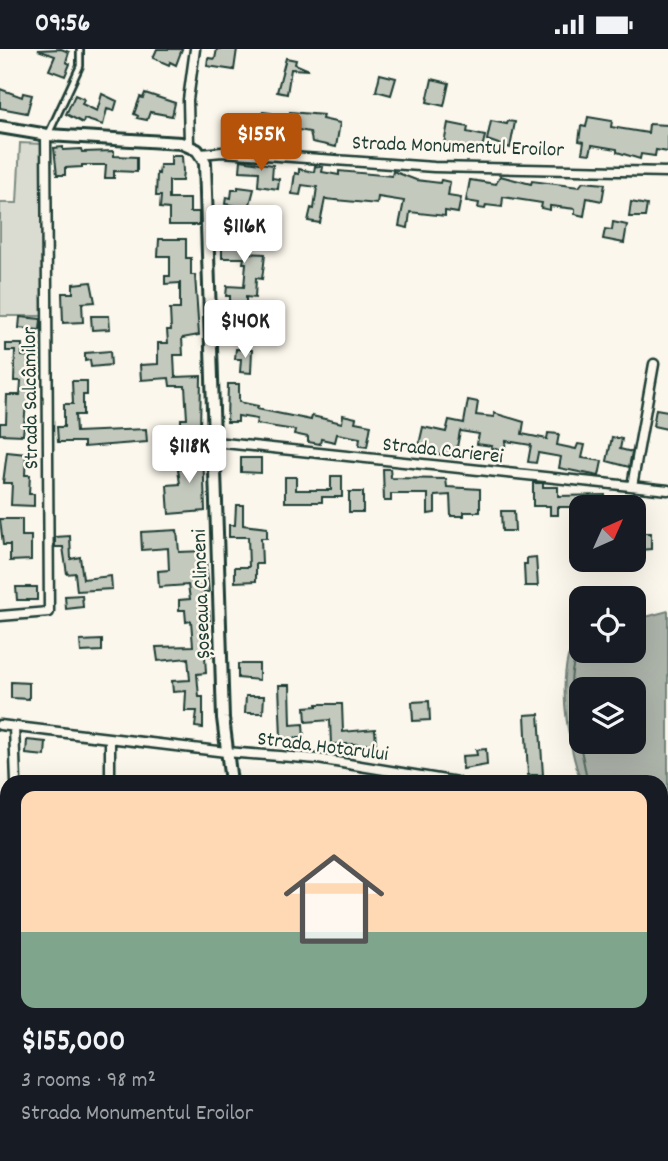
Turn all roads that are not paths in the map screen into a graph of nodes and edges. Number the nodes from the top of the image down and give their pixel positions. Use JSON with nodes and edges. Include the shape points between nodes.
{"nodes":[{"id":1,"x":80,"y":49,"type":"edge"},
{"id":2,"x":195,"y":49,"type":"edge"},
{"id":3,"x":0,"y":127,"type":"edge"},
{"id":4,"x":47,"y":135,"type":"junction"},
{"id":5,"x":189,"y":144,"type":"junction"},
{"id":6,"x":201,"y":155,"type":"junction"},
{"id":7,"x":668,"y":172,"type":"edge"},
{"id":8,"x":654,"y":364,"type":"dead end"},
{"id":9,"x":215,"y":442,"type":"junction"},
{"id":10,"x":632,"y":486,"type":"junction"},
{"id":11,"x":668,"y":490,"type":"edge"},
{"id":12,"x":0,"y":616,"type":"edge"},
{"id":13,"x":0,"y":725,"type":"edge"},
{"id":14,"x":14,"y":727,"type":"junction"},
{"id":15,"x":110,"y":739,"type":"junction"},
{"id":16,"x":226,"y":752,"type":"junction"},
{"id":17,"x":16,"y":775,"type":"edge"},
{"id":18,"x":110,"y":775,"type":"edge"},
{"id":19,"x":230,"y":775,"type":"edge"},
{"id":20,"x":415,"y":775,"type":"edge"}],
"edges":[{"from":1,"to":4,"type":"lane","via":[[80,66]]},
{"from":2,"to":5,"type":"street","via":[[188,100]]},
{"from":3,"to":4,"type":"main road"},
{"from":4,"to":5,"type":"main road"},
{"from":4,"to":12,"type":"street","name":"Strada Salcâmilor","via":[[49,612]]},
{"from":5,"to":6,"type":"main road"},
{"from":6,"to":7,"type":"street","name":"Strada Monumentul Eroilor","via":[[222,152],[434,167]]},
{"from":6,"to":9,"type":"main road","name":"Șoseaua Clinceni","via":[[207,171]]},
{"from":8,"to":10,"type":"street"},
{"from":9,"to":10,"type":"street","name":"Strada Carierei"},
{"from":9,"to":16,"type":"main road","name":"Șoseaua Clinceni"},
{"from":10,"to":11,"type":"street","name":"Strada Carierei"},
{"from":13,"to":14,"type":"street","name":"Strada Hotarului"},
{"from":14,"to":15,"type":"street","name":"Strada Hotarului"},
{"from":14,"to":17,"type":"street"},
{"from":15,"to":16,"type":"street","name":"Strada Hotarului"},
{"from":15,"to":18,"type":"street"},
{"from":16,"to":19,"type":"main road","name":"Șoseaua Clinceni"},
{"from":16,"to":20,"type":"street","name":"Strada Hotarului","via":[[318,759]]}]}
